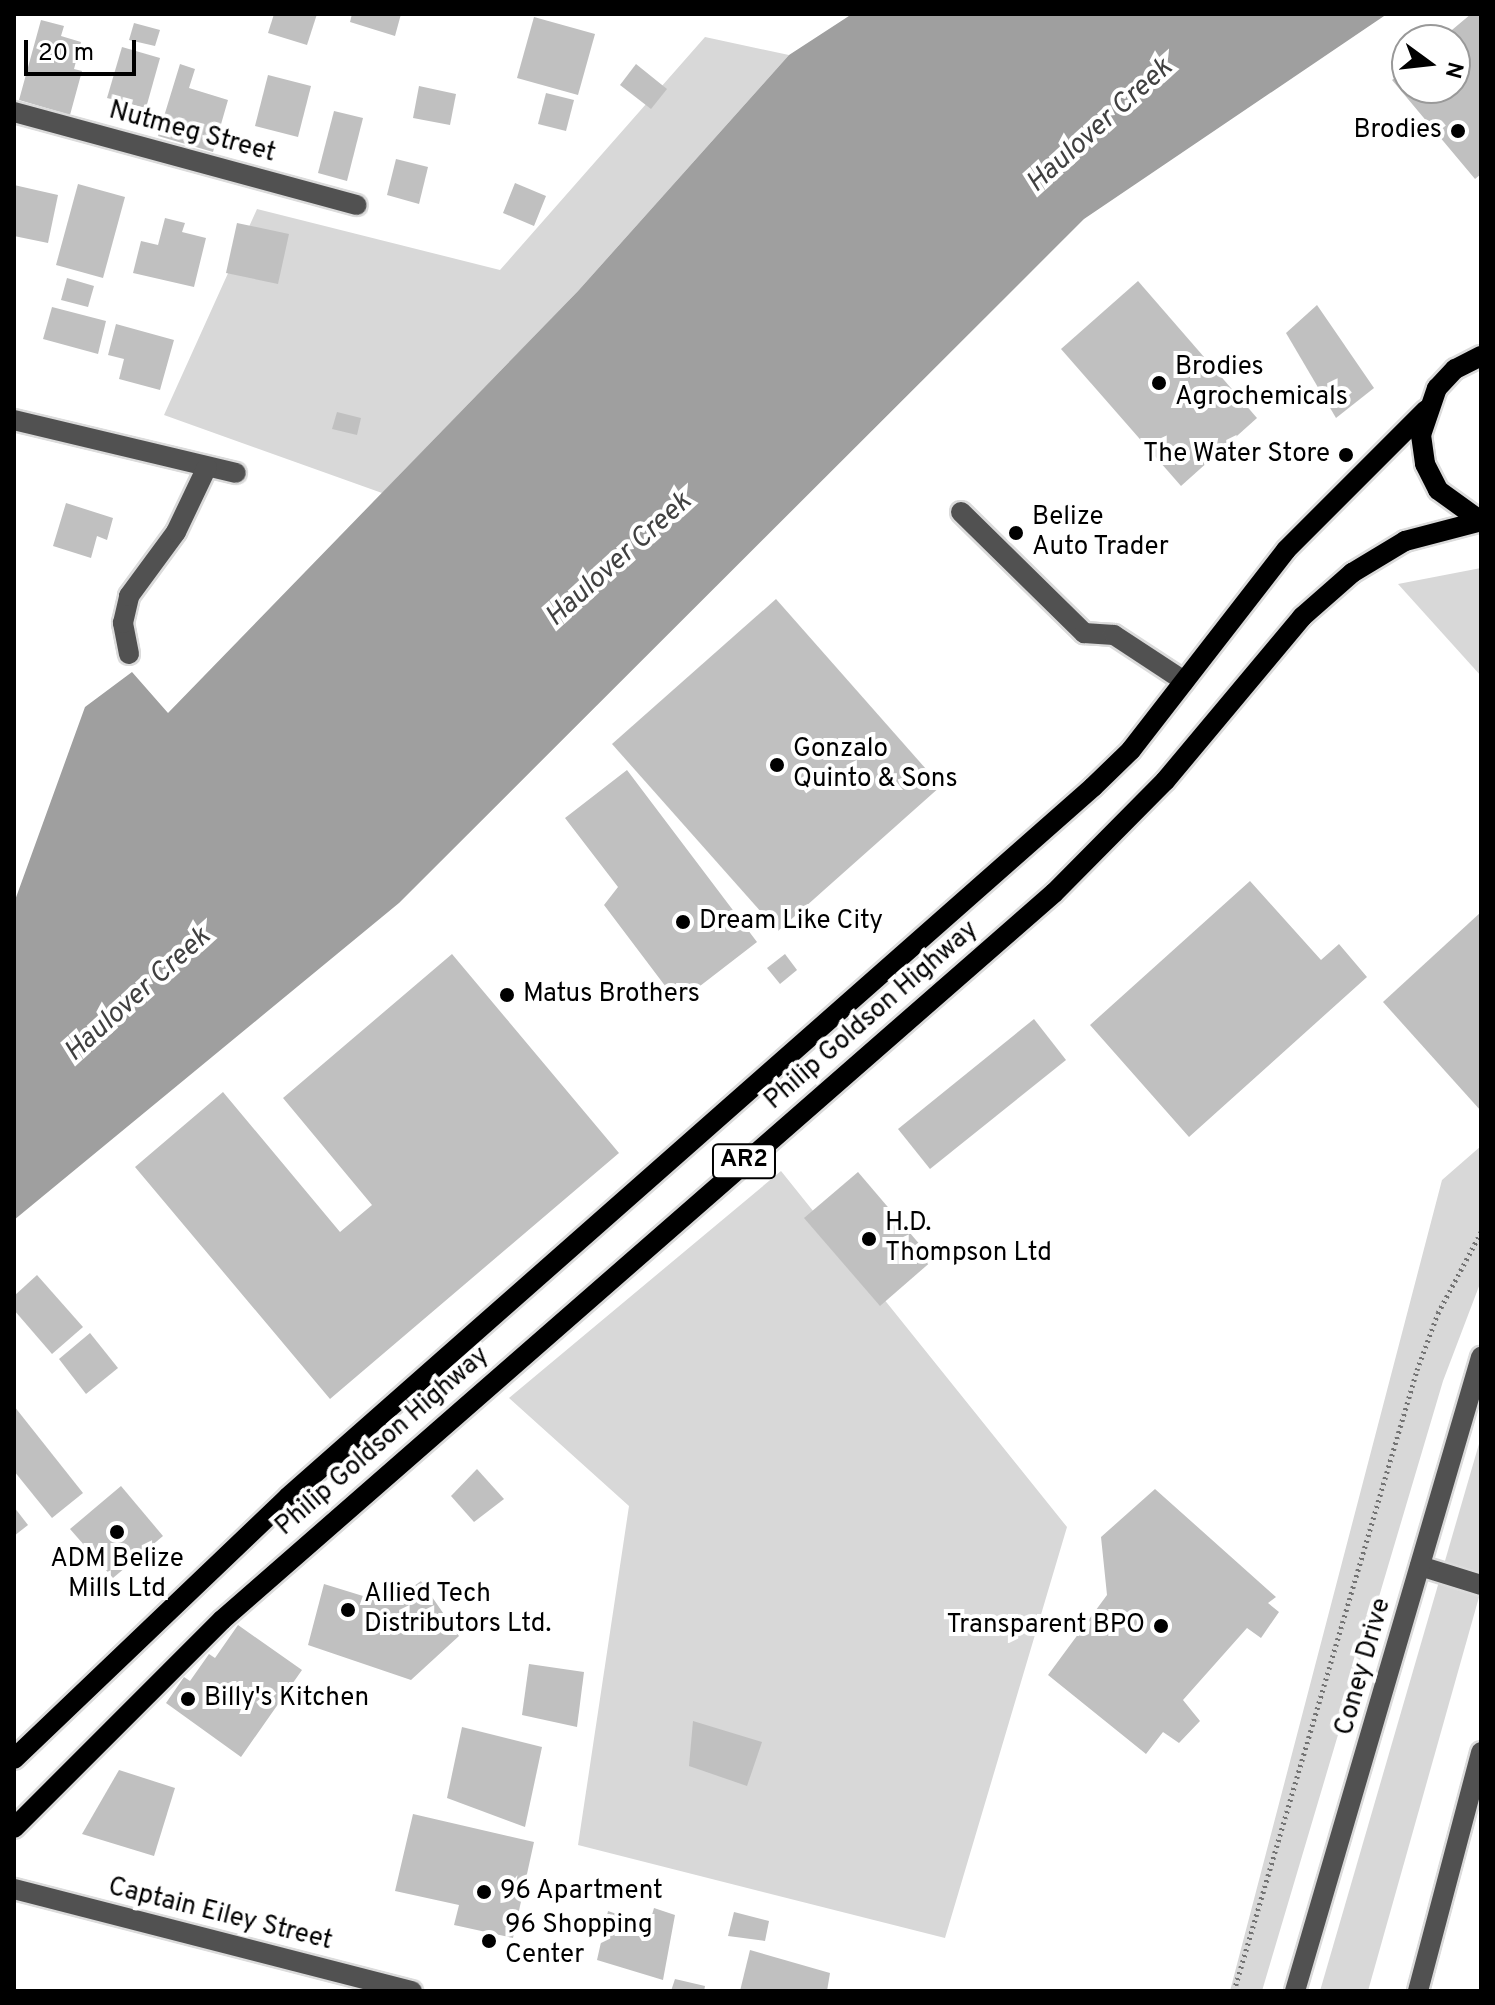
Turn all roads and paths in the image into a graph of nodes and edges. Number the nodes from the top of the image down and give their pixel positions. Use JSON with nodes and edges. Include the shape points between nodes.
{"nodes":[{"id":1,"x":14,"y":112,"type":"edge"},
{"id":2,"x":357,"y":205,"type":"dead end"},
{"id":3,"x":1481,"y":356,"type":"edge"},
{"id":4,"x":1426,"y":410,"type":"junction"},
{"id":5,"x":14,"y":420,"type":"edge"},
{"id":6,"x":207,"y":467,"type":"junction"},
{"id":7,"x":236,"y":473,"type":"dead end"},
{"id":8,"x":961,"y":512,"type":"dead end"},
{"id":9,"x":1481,"y":521,"type":"edge"},
{"id":10,"x":129,"y":654,"type":"dead end"},
{"id":11,"x":1184,"y":681,"type":"junction"},
{"id":12,"x":1481,"y":1232,"type":"edge"},
{"id":13,"x":1481,"y":1357,"type":"edge"},
{"id":14,"x":1420,"y":1566,"type":"junction"},
{"id":15,"x":1481,"y":1585,"type":"edge"},
{"id":16,"x":1481,"y":1752,"type":"edge"},
{"id":17,"x":14,"y":1759,"type":"edge"},
{"id":18,"x":14,"y":1828,"type":"edge"},
{"id":19,"x":14,"y":1889,"type":"edge"},
{"id":20,"x":412,"y":1991,"type":"edge"},
{"id":21,"x":1234,"y":1991,"type":"edge"},
{"id":22,"x":1295,"y":1991,"type":"edge"},
{"id":23,"x":1418,"y":1991,"type":"edge"}],
"edges":[{"from":1,"to":2,"type":"street","name":"Nutmeg Street"},
{"from":3,"to":4,"type":"main road","name":"Philip Goldson Highway","via":[[1455,369]]},
{"from":4,"to":9,"type":"main road","via":[[1421,435],[1425,464],[1438,490]]},
{"from":4,"to":11,"type":"main road","name":"Philip Goldson Highway","number":"AR2","via":[[1286,550]]},
{"from":5,"to":6,"type":"street"},
{"from":6,"to":7,"type":"street"},
{"from":6,"to":10,"type":"street","via":[[176,532],[129,596],[123,623]]},
{"from":8,"to":11,"type":"street","via":[[1084,633],[1114,635]]},
{"from":9,"to":18,"type":"main road","name":"Philip Goldson Highway","number":"AR2","via":[[1405,541],[1352,573],[1302,617],[1165,781],[1054,893],[222,1620]]},
{"from":11,"to":17,"type":"main road","name":"Philip Goldson Highway","number":"AR2","via":[[1131,750],[1093,787],[288,1497]]},
{"from":12,"to":21,"type":"path","via":[[1438,1313],[1417,1370]]},
{"from":13,"to":14,"type":"street","name":"Coney Drive"},
{"from":14,"to":15,"type":"street"},
{"from":14,"to":22,"type":"street","name":"Coney Drive"},
{"from":16,"to":23,"type":"street"},
{"from":19,"to":20,"type":"street","name":"Captain Eiley Street"}]}
